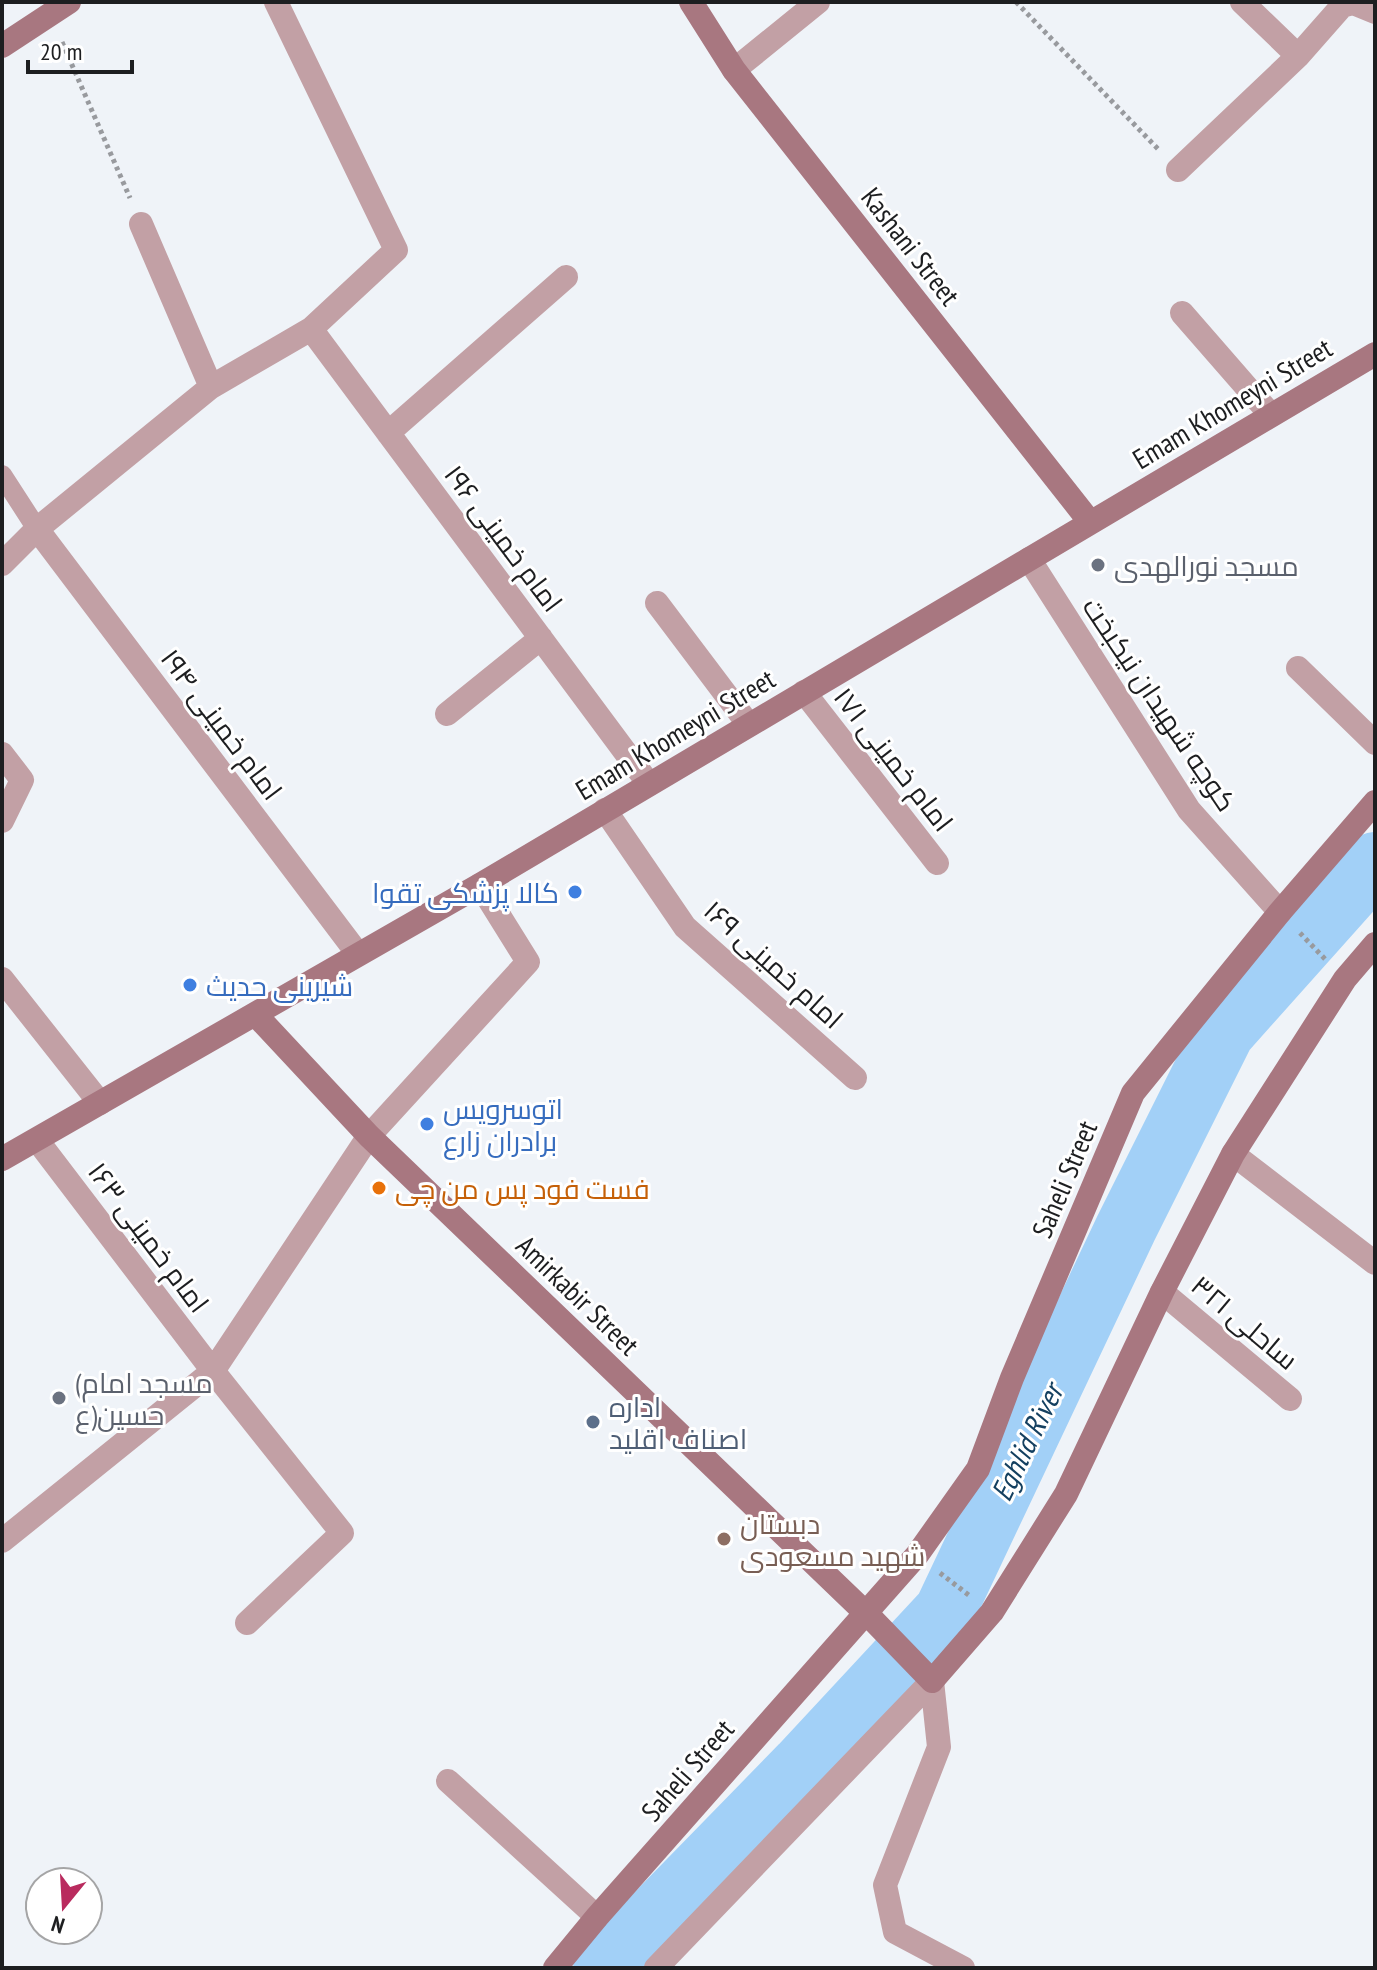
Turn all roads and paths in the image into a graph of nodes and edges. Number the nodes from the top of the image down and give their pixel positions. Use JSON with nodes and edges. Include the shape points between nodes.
{"nodes":[{"id":1,"x":276,"y":2,"type":"edge"},
{"id":2,"x":691,"y":2,"type":"edge"},
{"id":3,"x":818,"y":2,"type":"edge"},
{"id":4,"x":1016,"y":2,"type":"edge"},
{"id":5,"x":1242,"y":2,"type":"edge"},
{"id":6,"x":60,"y":8,"type":"edge"},
{"id":7,"x":1375,"y":12,"type":"edge"},
{"id":8,"x":2,"y":46,"type":"edge"},
{"id":9,"x":1298,"y":56,"type":"junction"},
{"id":10,"x":734,"y":70,"type":"junction"},
{"id":11,"x":1178,"y":170,"type":"joint"},
{"id":12,"x":141,"y":224,"type":"joint"},
{"id":13,"x":566,"y":277,"type":"dead end"},
{"id":14,"x":1182,"y":313,"type":"dead end"},
{"id":15,"x":311,"y":329,"type":"junction"},
{"id":16,"x":1375,"y":354,"type":"edge"},
{"id":17,"x":211,"y":387,"type":"junction"},
{"id":18,"x":1271,"y":415,"type":"junction"},
{"id":19,"x":388,"y":433,"type":"junction"},
{"id":20,"x":2,"y":475,"type":"edge"},
{"id":21,"x":1090,"y":522,"type":"junction"},
{"id":22,"x":37,"y":529,"type":"junction"},
{"id":23,"x":1029,"y":559,"type":"junction"},
{"id":24,"x":2,"y":564,"type":"edge"},
{"id":25,"x":657,"y":603,"type":"dead end"},
{"id":26,"x":541,"y":638,"type":"junction"},
{"id":27,"x":1298,"y":668,"type":"dead end"},
{"id":28,"x":804,"y":692,"type":"junction"},
{"id":29,"x":447,"y":714,"type":"dead end"},
{"id":30,"x":749,"y":725,"type":"junction"},
{"id":31,"x":1375,"y":743,"type":"edge"},
{"id":32,"x":2,"y":754,"type":"edge"},
{"id":33,"x":649,"y":784,"type":"junction"},
{"id":34,"x":1375,"y":802,"type":"edge"},
{"id":35,"x":605,"y":810,"type":"junction"},
{"id":36,"x":2,"y":821,"type":"edge"},
{"id":37,"x":937,"y":863,"type":"dead end"},
{"id":38,"x":480,"y":885,"type":"junction"},
{"id":39,"x":1288,"y":921,"type":"junction"},
{"id":40,"x":1375,"y":944,"type":"edge"},
{"id":41,"x":358,"y":954,"type":"junction"},
{"id":42,"x":1333,"y":967,"type":"dead end"},
{"id":43,"x":2,"y":979,"type":"edge"},
{"id":44,"x":255,"y":1014,"type":"junction"},
{"id":45,"x":855,"y":1078,"type":"dead end"},
{"id":46,"x":100,"y":1103,"type":"junction"},
{"id":47,"x":369,"y":1136,"type":"junction"},
{"id":48,"x":37,"y":1140,"type":"junction"},
{"id":49,"x":1233,"y":1154,"type":"junction"},
{"id":50,"x":2,"y":1159,"type":"edge"},
{"id":51,"x":1375,"y":1263,"type":"edge"},
{"id":52,"x":1162,"y":1292,"type":"junction"},
{"id":53,"x":213,"y":1371,"type":"junction"},
{"id":54,"x":1290,"y":1399,"type":"dead end"},
{"id":55,"x":2,"y":1541,"type":"edge"},
{"id":56,"x":917,"y":1555,"type":"junction"},
{"id":57,"x":992,"y":1612,"type":"junction"},
{"id":58,"x":869,"y":1616,"type":"junction"},
{"id":59,"x":247,"y":1623,"type":"dead end"},
{"id":60,"x":924,"y":1673,"type":"junction"},
{"id":61,"x":448,"y":1781,"type":"dead end"},
{"id":62,"x":597,"y":1917,"type":"junction"},
{"id":63,"x":555,"y":1968,"type":"edge"},
{"id":64,"x":656,"y":1968,"type":"edge"},
{"id":65,"x":963,"y":1968,"type":"edge"}],
"edges":[{"from":1,"to":15,"type":"street","via":[[396,250]]},
{"from":2,"to":10,"type":"street","name":"Kashani Street"},
{"from":3,"to":10,"type":"street"},
{"from":4,"to":11,"type":"path"},
{"from":5,"to":9,"type":"street"},
{"from":6,"to":8,"type":"street"},
{"from":6,"to":12,"type":"path"},
{"from":7,"to":9,"type":"street","via":[[1353,3],[1342,6]]},
{"from":9,"to":11,"type":"street"},
{"from":10,"to":21,"type":"street","name":"Kashani Street"},
{"from":12,"to":17,"type":"street"},
{"from":13,"to":19,"type":"street"},
{"from":14,"to":18,"type":"street"},
{"from":15,"to":17,"type":"street"},
{"from":15,"to":19,"type":"street","name":"امام خمینی ۱۹۶"},
{"from":16,"to":18,"type":"street","name":"Emam Khomeyni Street"},
{"from":17,"to":22,"type":"street"},
{"from":18,"to":21,"type":"street","name":"Emam Khomeyni Street"},
{"from":19,"to":26,"type":"street","name":"امام خمینی ۱۹۶"},
{"from":20,"to":22,"type":"lane"},
{"from":21,"to":23,"type":"street","name":"Emam Khomeyni Street"},
{"from":22,"to":24,"type":"street"},
{"from":22,"to":41,"type":"street","name":"امام خمینی ۱۹۴"},
{"from":23,"to":28,"type":"street","name":"Emam Khomeyni Street"},
{"from":23,"to":39,"type":"street","name":"کوچه شهیدان نیکبخت","via":[[1189,810]]},
{"from":25,"to":30,"type":"street"},
{"from":26,"to":29,"type":"street"},
{"from":26,"to":33,"type":"street","name":"امام خمینی ۱۹۶"},
{"from":27,"to":31,"type":"street"},
{"from":28,"to":30,"type":"street","name":"Emam Khomeyni Street"},
{"from":28,"to":37,"type":"street","name":"امام خمینی ۱۷۱"},
{"from":30,"to":33,"type":"street","name":"Emam Khomeyni Street"},
{"from":32,"to":36,"type":"street","via":[[22,780]]},
{"from":33,"to":35,"type":"street","name":"Emam Khomeyni Street"},
{"from":34,"to":39,"type":"street","name":"Saheli Street"},
{"from":35,"to":38,"type":"street","name":"Emam Khomeyni Street"},
{"from":35,"to":45,"type":"street","name":"امام خمینی ۱۶۹","via":[[685,927]]},
{"from":38,"to":41,"type":"street","name":"Emam Khomeyni Street"},
{"from":38,"to":47,"type":"street","via":[[528,962]]},
{"from":39,"to":42,"type":"path"},
{"from":39,"to":56,"type":"street","name":"Saheli Street","via":[[1133,1093],[978,1469]]},
{"from":40,"to":49,"type":"street","via":[[1345,979]]},
{"from":41,"to":44,"type":"street","name":"Emam Khomeyni Street"},
{"from":43,"to":46,"type":"street"},
{"from":44,"to":46,"type":"street","name":"Emam Khomeyni Street"},
{"from":44,"to":47,"type":"street","name":"Amirkabir Street"},
{"from":46,"to":48,"type":"street","name":"Emam Khomeyni Street"},
{"from":47,"to":53,"type":"street"},
{"from":47,"to":58,"type":"street","name":"Amirkabir Street"},
{"from":48,"to":50,"type":"street","name":"Emam Khomeyni Street"},
{"from":48,"to":53,"type":"street","name":"امام خمینی ۱۶۳"},
{"from":49,"to":51,"type":"street"},
{"from":49,"to":52,"type":"street"},
{"from":52,"to":54,"type":"street","name":"ساحلی ۳۲۱"},
{"from":52,"to":57,"type":"street","via":[[1066,1494]]},
{"from":53,"to":55,"type":"street"},
{"from":53,"to":59,"type":"street","name":"امام خمینی ۱۶۳","via":[[342,1533]]},
{"from":56,"to":57,"type":"path"},
{"from":56,"to":58,"type":"street","name":"Saheli Street"},
{"from":57,"to":60,"type":"street"},
{"from":58,"to":60,"type":"street"},
{"from":58,"to":62,"type":"street","name":"Saheli Street"},
{"from":60,"to":64,"type":"street"},
{"from":60,"to":65,"type":"street","via":[[939,1747],[885,1885],[895,1932]]},
{"from":61,"to":62,"type":"street"},
{"from":62,"to":63,"type":"street","name":"Saheli Street"}]}
